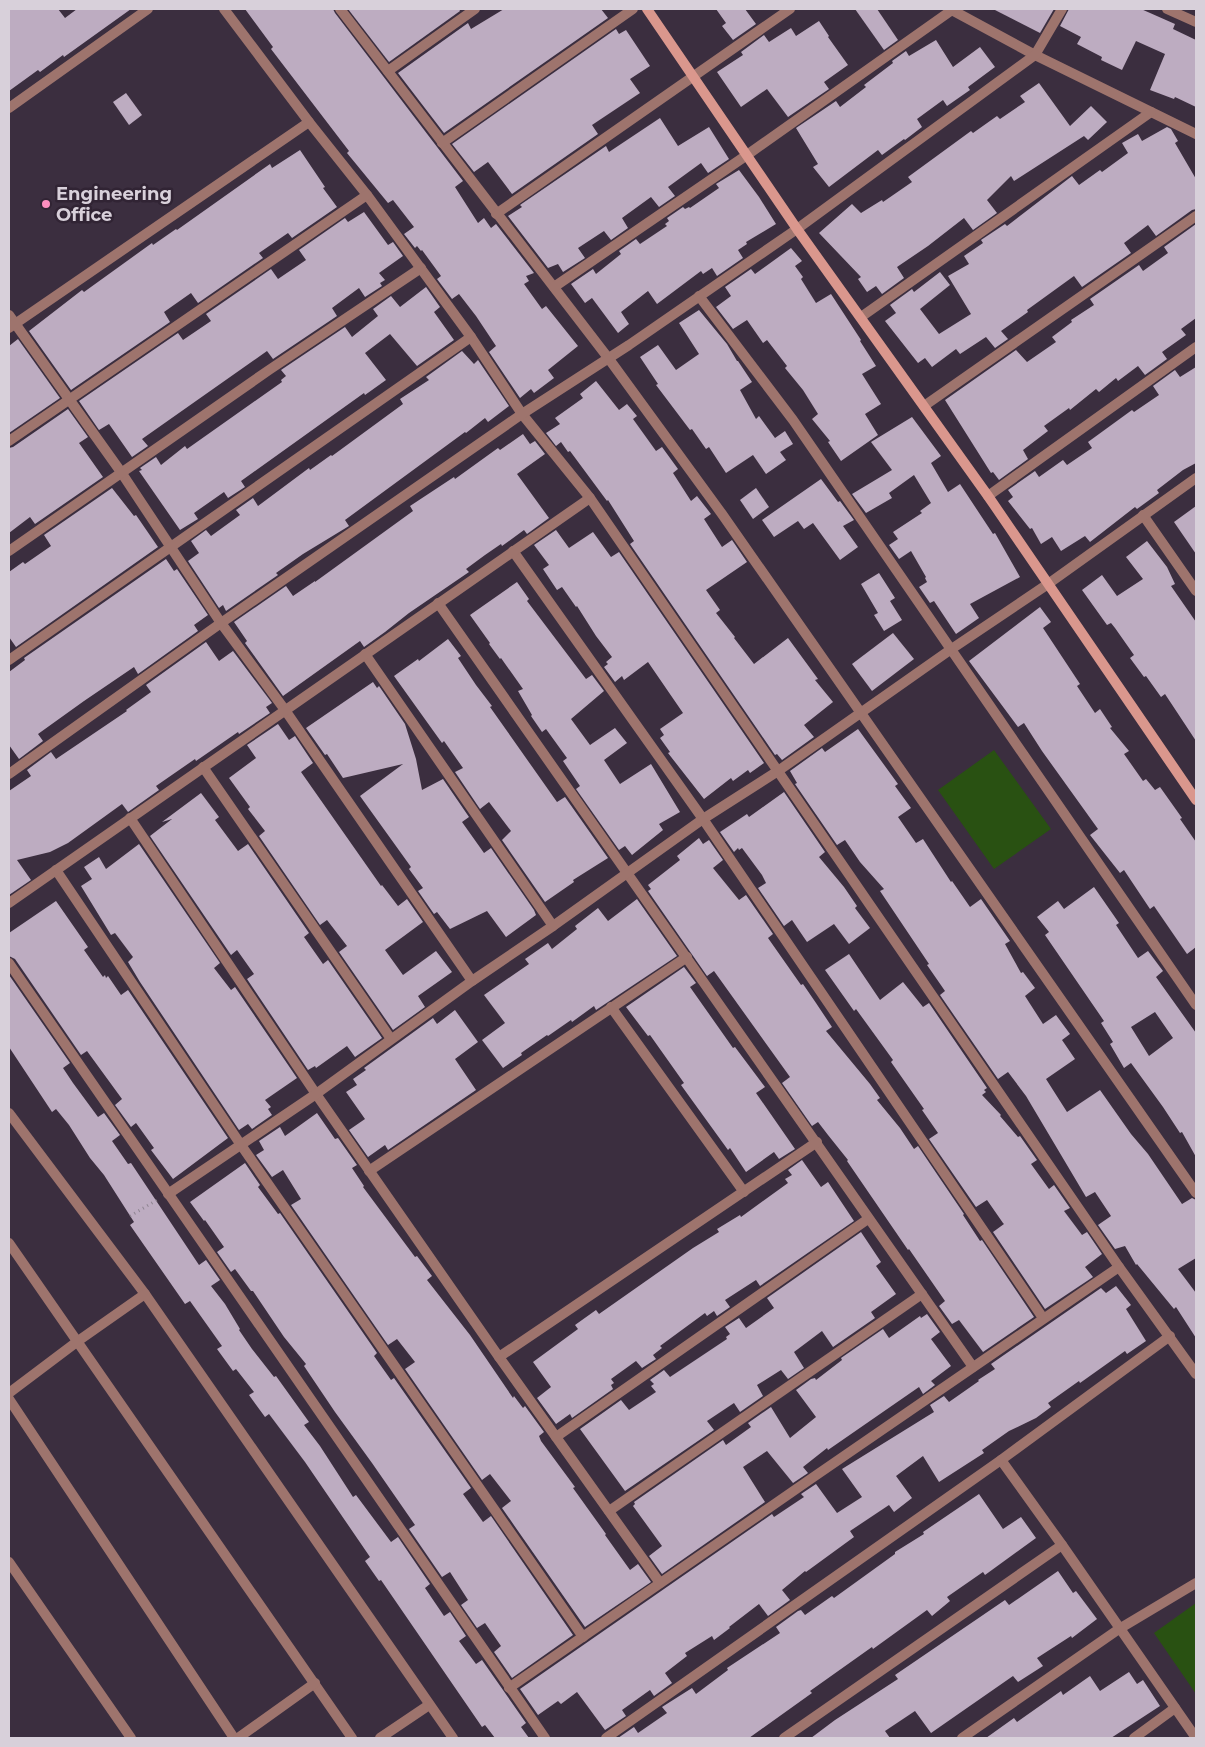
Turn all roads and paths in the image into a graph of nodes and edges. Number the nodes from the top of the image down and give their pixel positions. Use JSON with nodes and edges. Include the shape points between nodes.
{"nodes":[{"id":1,"x":148,"y":9,"type":"edge"},
{"id":2,"x":224,"y":9,"type":"edge"},
{"id":3,"x":340,"y":9,"type":"edge"},
{"id":4,"x":475,"y":9,"type":"edge"},
{"id":5,"x":633,"y":9,"type":"edge"},
{"id":6,"x":647,"y":9,"type":"edge"},
{"id":7,"x":790,"y":9,"type":"edge"},
{"id":8,"x":1062,"y":9,"type":"edge"},
{"id":9,"x":1167,"y":9,"type":"edge"},
{"id":10,"x":951,"y":10,"type":"edge"},
{"id":11,"x":1196,"y":22,"type":"edge"},
{"id":12,"x":1035,"y":56,"type":"junction"},
{"id":13,"x":388,"y":71,"type":"junction"},
{"id":14,"x":693,"y":77,"type":"junction"},
{"id":15,"x":9,"y":108,"type":"edge"},
{"id":16,"x":1151,"y":112,"type":"junction"},
{"id":17,"x":309,"y":122,"type":"junction"},
{"id":18,"x":1196,"y":134,"type":"edge"},
{"id":19,"x":442,"y":143,"type":"junction"},
{"id":20,"x":747,"y":155,"type":"junction"},
{"id":21,"x":367,"y":195,"type":"junction"},
{"id":22,"x":496,"y":214,"type":"junction"},
{"id":23,"x":1196,"y":216,"type":"edge"},
{"id":24,"x":797,"y":229,"type":"junction"},
{"id":25,"x":421,"y":268,"type":"junction"},
{"id":26,"x":554,"y":287,"type":"junction"},
{"id":27,"x":698,"y":296,"type":"junction"},
{"id":28,"x":861,"y":317,"type":"junction"},
{"id":29,"x":11,"y":322,"type":"edge"},
{"id":30,"x":471,"y":337,"type":"junction"},
{"id":31,"x":1196,"y":347,"type":"edge"},
{"id":32,"x":609,"y":359,"type":"junction"},
{"id":33,"x":68,"y":400,"type":"junction"},
{"id":34,"x":924,"y":406,"type":"junction"},
{"id":35,"x":522,"y":414,"type":"junction"},
{"id":36,"x":9,"y":441,"type":"edge"},
{"id":37,"x":121,"y":472,"type":"junction"},
{"id":38,"x":1196,"y":478,"type":"edge"},
{"id":39,"x":988,"y":496,"type":"junction"},
{"id":40,"x":590,"y":498,"type":"junction"},
{"id":41,"x":1143,"y":515,"type":"junction"},
{"id":42,"x":171,"y":548,"type":"junction"},
{"id":43,"x":9,"y":551,"type":"edge"},
{"id":44,"x":513,"y":551,"type":"junction"},
{"id":45,"x":1048,"y":584,"type":"junction"},
{"id":46,"x":1196,"y":591,"type":"edge"},
{"id":47,"x":438,"y":603,"type":"junction"},
{"id":48,"x":220,"y":623,"type":"junction"},
{"id":49,"x":950,"y":650,"type":"junction"},
{"id":50,"x":365,"y":654,"type":"junction"},
{"id":51,"x":9,"y":660,"type":"edge"},
{"id":52,"x":285,"y":710,"type":"junction"},
{"id":53,"x":860,"y":713,"type":"junction"},
{"id":54,"x":203,"y":768,"type":"junction"},
{"id":55,"x":778,"y":772,"type":"junction"},
{"id":56,"x":9,"y":774,"type":"edge"},
{"id":57,"x":1196,"y":800,"type":"edge"},
{"id":58,"x":130,"y":818,"type":"junction"},
{"id":59,"x":703,"y":819,"type":"junction"},
{"id":60,"x":56,"y":870,"type":"junction"},
{"id":61,"x":627,"y":873,"type":"junction"},
{"id":62,"x":9,"y":902,"type":"edge"},
{"id":63,"x":553,"y":926,"type":"junction"},
{"id":64,"x":687,"y":957,"type":"junction"},
{"id":65,"x":9,"y":964,"type":"edge"},
{"id":66,"x":472,"y":980,"type":"junction"},
{"id":67,"x":1196,"y":1006,"type":"edge"},
{"id":68,"x":611,"y":1007,"type":"junction"},
{"id":69,"x":391,"y":1039,"type":"junction"},
{"id":70,"x":316,"y":1094,"type":"junction"},
{"id":71,"x":9,"y":1113,"type":"edge"},
{"id":72,"x":816,"y":1142,"type":"junction"},
{"id":73,"x":241,"y":1145,"type":"junction"},
{"id":74,"x":369,"y":1171,"type":"junction"},
{"id":75,"x":744,"y":1192,"type":"junction"},
{"id":76,"x":1196,"y":1193,"type":"edge"},
{"id":77,"x":168,"y":1194,"type":"junction"},
{"id":78,"x":130,"y":1216,"type":"dead end"},
{"id":79,"x":868,"y":1219,"type":"junction"},
{"id":80,"x":9,"y":1243,"type":"edge"},
{"id":81,"x":1120,"y":1267,"type":"junction"},
{"id":82,"x":145,"y":1294,"type":"junction"},
{"id":83,"x":922,"y":1294,"type":"junction"},
{"id":84,"x":1043,"y":1318,"type":"junction"},
{"id":85,"x":1170,"y":1336,"type":"junction"},
{"id":86,"x":78,"y":1341,"type":"junction"},
{"id":87,"x":499,"y":1357,"type":"junction"},
{"id":88,"x":1193,"y":1363,"type":"edge"},
{"id":89,"x":973,"y":1367,"type":"junction"},
{"id":90,"x":1196,"y":1374,"type":"edge"},
{"id":91,"x":9,"y":1393,"type":"edge"},
{"id":92,"x":9,"y":1399,"type":"edge"},
{"id":93,"x":556,"y":1437,"type":"junction"},
{"id":94,"x":1001,"y":1460,"type":"junction"},
{"id":95,"x":609,"y":1511,"type":"junction"},
{"id":96,"x":1062,"y":1545,"type":"junction"},
{"id":97,"x":9,"y":1562,"type":"edge"},
{"id":98,"x":660,"y":1584,"type":"junction"},
{"id":99,"x":1196,"y":1584,"type":"edge"},
{"id":100,"x":1119,"y":1629,"type":"junction"},
{"id":101,"x":583,"y":1637,"type":"junction"},
{"id":102,"x":314,"y":1683,"type":"junction"},
{"id":103,"x":509,"y":1688,"type":"junction"},
{"id":104,"x":429,"y":1705,"type":"junction"},
{"id":105,"x":1175,"y":1708,"type":"junction"},
{"id":106,"x":131,"y":1738,"type":"edge"},
{"id":107,"x":234,"y":1738,"type":"edge"},
{"id":108,"x":238,"y":1738,"type":"edge"},
{"id":109,"x":352,"y":1738,"type":"edge"},
{"id":110,"x":380,"y":1738,"type":"edge"},
{"id":111,"x":452,"y":1738,"type":"edge"},
{"id":112,"x":545,"y":1738,"type":"edge"},
{"id":113,"x":606,"y":1738,"type":"edge"},
{"id":114,"x":784,"y":1738,"type":"edge"},
{"id":115,"x":962,"y":1738,"type":"edge"},
{"id":116,"x":1134,"y":1738,"type":"edge"},
{"id":117,"x":1196,"y":1738,"type":"edge"}],
"edges":[{"from":1,"to":15,"type":"street"},
{"from":2,"to":17,"type":"street"},
{"from":3,"to":13,"type":"street"},
{"from":4,"to":13,"type":"street"},
{"from":5,"to":19,"type":"street"},
{"from":6,"to":14,"type":"street"},
{"from":7,"to":14,"type":"street"},
{"from":8,"to":12,"type":"street"},
{"from":9,"to":11,"type":"street"},
{"from":10,"to":12,"type":"street"},
{"from":10,"to":20,"type":"street"},
{"from":12,"to":16,"type":"street"},
{"from":12,"to":24,"type":"street"},
{"from":13,"to":19,"type":"street"},
{"from":14,"to":20,"type":"street"},
{"from":14,"to":22,"type":"street"},
{"from":16,"to":18,"type":"street"},
{"from":16,"to":28,"type":"street"},
{"from":17,"to":21,"type":"street"},
{"from":17,"to":29,"type":"street"},
{"from":19,"to":22,"type":"street"},
{"from":20,"to":24,"type":"street"},
{"from":20,"to":26,"type":"street"},
{"from":21,"to":25,"type":"street"},
{"from":21,"to":33,"type":"street"},
{"from":22,"to":26,"type":"street"},
{"from":23,"to":34,"type":"street"},
{"from":24,"to":27,"type":"street"},
{"from":24,"to":28,"type":"street"},
{"from":25,"to":30,"type":"street"},
{"from":25,"to":37,"type":"street"},
{"from":26,"to":32,"type":"street"},
{"from":27,"to":32,"type":"street"},
{"from":27,"to":49,"type":"street","via":[[793,420]]},
{"from":28,"to":34,"type":"street"},
{"from":29,"to":33,"type":"street"},
{"from":30,"to":35,"type":"street"},
{"from":30,"to":42,"type":"street"},
{"from":31,"to":39,"type":"street"},
{"from":32,"to":35,"type":"street"},
{"from":32,"to":53,"type":"street","via":[[722,514]]},
{"from":33,"to":36,"type":"street"},
{"from":33,"to":37,"type":"street"},
{"from":34,"to":39,"type":"street"},
{"from":35,"to":40,"type":"street"},
{"from":35,"to":48,"type":"street"},
{"from":37,"to":42,"type":"street"},
{"from":37,"to":43,"type":"street"},
{"from":38,"to":41,"type":"street"},
{"from":39,"to":45,"type":"street"},
{"from":40,"to":44,"type":"street"},
{"from":40,"to":55,"type":"street"},
{"from":41,"to":45,"type":"street"},
{"from":41,"to":46,"type":"street"},
{"from":42,"to":48,"type":"street"},
{"from":42,"to":51,"type":"street"},
{"from":44,"to":47,"type":"street"},
{"from":44,"to":59,"type":"street"},
{"from":45,"to":49,"type":"street"},
{"from":45,"to":57,"type":"street"},
{"from":47,"to":50,"type":"street"},
{"from":47,"to":61,"type":"street"},
{"from":48,"to":52,"type":"street"},
{"from":48,"to":56,"type":"street"},
{"from":49,"to":53,"type":"street"},
{"from":49,"to":67,"type":"street"},
{"from":50,"to":52,"type":"street"},
{"from":50,"to":63,"type":"street"},
{"from":52,"to":54,"type":"street"},
{"from":52,"to":66,"type":"street"},
{"from":53,"to":55,"type":"street"},
{"from":53,"to":76,"type":"street"},
{"from":54,"to":58,"type":"street"},
{"from":54,"to":69,"type":"street"},
{"from":55,"to":59,"type":"street"},
{"from":55,"to":81,"type":"street"},
{"from":58,"to":60,"type":"street"},
{"from":58,"to":70,"type":"street"},
{"from":59,"to":61,"type":"street"},
{"from":59,"to":84,"type":"street"},
{"from":60,"to":62,"type":"street"},
{"from":60,"to":73,"type":"street"},
{"from":61,"to":63,"type":"street"},
{"from":61,"to":64,"type":"street"},
{"from":63,"to":66,"type":"street"},
{"from":64,"to":68,"type":"street"},
{"from":64,"to":72,"type":"street"},
{"from":65,"to":77,"type":"street"},
{"from":66,"to":69,"type":"street"},
{"from":68,"to":74,"type":"street"},
{"from":68,"to":75,"type":"street"},
{"from":69,"to":70,"type":"street"},
{"from":70,"to":73,"type":"street"},
{"from":70,"to":74,"type":"street"},
{"from":71,"to":82,"type":"street"},
{"from":72,"to":75,"type":"street"},
{"from":72,"to":79,"type":"street"},
{"from":73,"to":77,"type":"street"},
{"from":73,"to":101,"type":"street"},
{"from":74,"to":87,"type":"street"},
{"from":75,"to":87,"type":"street"},
{"from":77,"to":78,"type":"path"},
{"from":77,"to":103,"type":"street"},
{"from":79,"to":83,"type":"street"},
{"from":79,"to":93,"type":"street"},
{"from":80,"to":86,"type":"street"},
{"from":81,"to":84,"type":"street"},
{"from":81,"to":85,"type":"street"},
{"from":82,"to":86,"type":"street"},
{"from":82,"to":104,"type":"street"},
{"from":83,"to":89,"type":"street"},
{"from":83,"to":95,"type":"street"},
{"from":84,"to":89,"type":"street"},
{"from":85,"to":88,"type":"street"},
{"from":85,"to":94,"type":"street"},
{"from":86,"to":91,"type":"street"},
{"from":86,"to":102,"type":"street"},
{"from":87,"to":93,"type":"street"},
{"from":88,"to":90,"type":"street"},
{"from":89,"to":98,"type":"street"},
{"from":92,"to":107,"type":"street"},
{"from":93,"to":95,"type":"street"},
{"from":94,"to":96,"type":"street"},
{"from":94,"to":113,"type":"street"},
{"from":95,"to":98,"type":"street"},
{"from":96,"to":100,"type":"street"},
{"from":96,"to":114,"type":"street"},
{"from":97,"to":106,"type":"street"},
{"from":98,"to":101,"type":"street"},
{"from":99,"to":100,"type":"street"},
{"from":100,"to":105,"type":"street"},
{"from":100,"to":115,"type":"street"},
{"from":101,"to":103,"type":"street"},
{"from":102,"to":108,"type":"street"},
{"from":102,"to":109,"type":"street"},
{"from":103,"to":112,"type":"street"},
{"from":104,"to":110,"type":"street"},
{"from":104,"to":111,"type":"street"},
{"from":105,"to":116,"type":"street"},
{"from":105,"to":117,"type":"street"}]}
